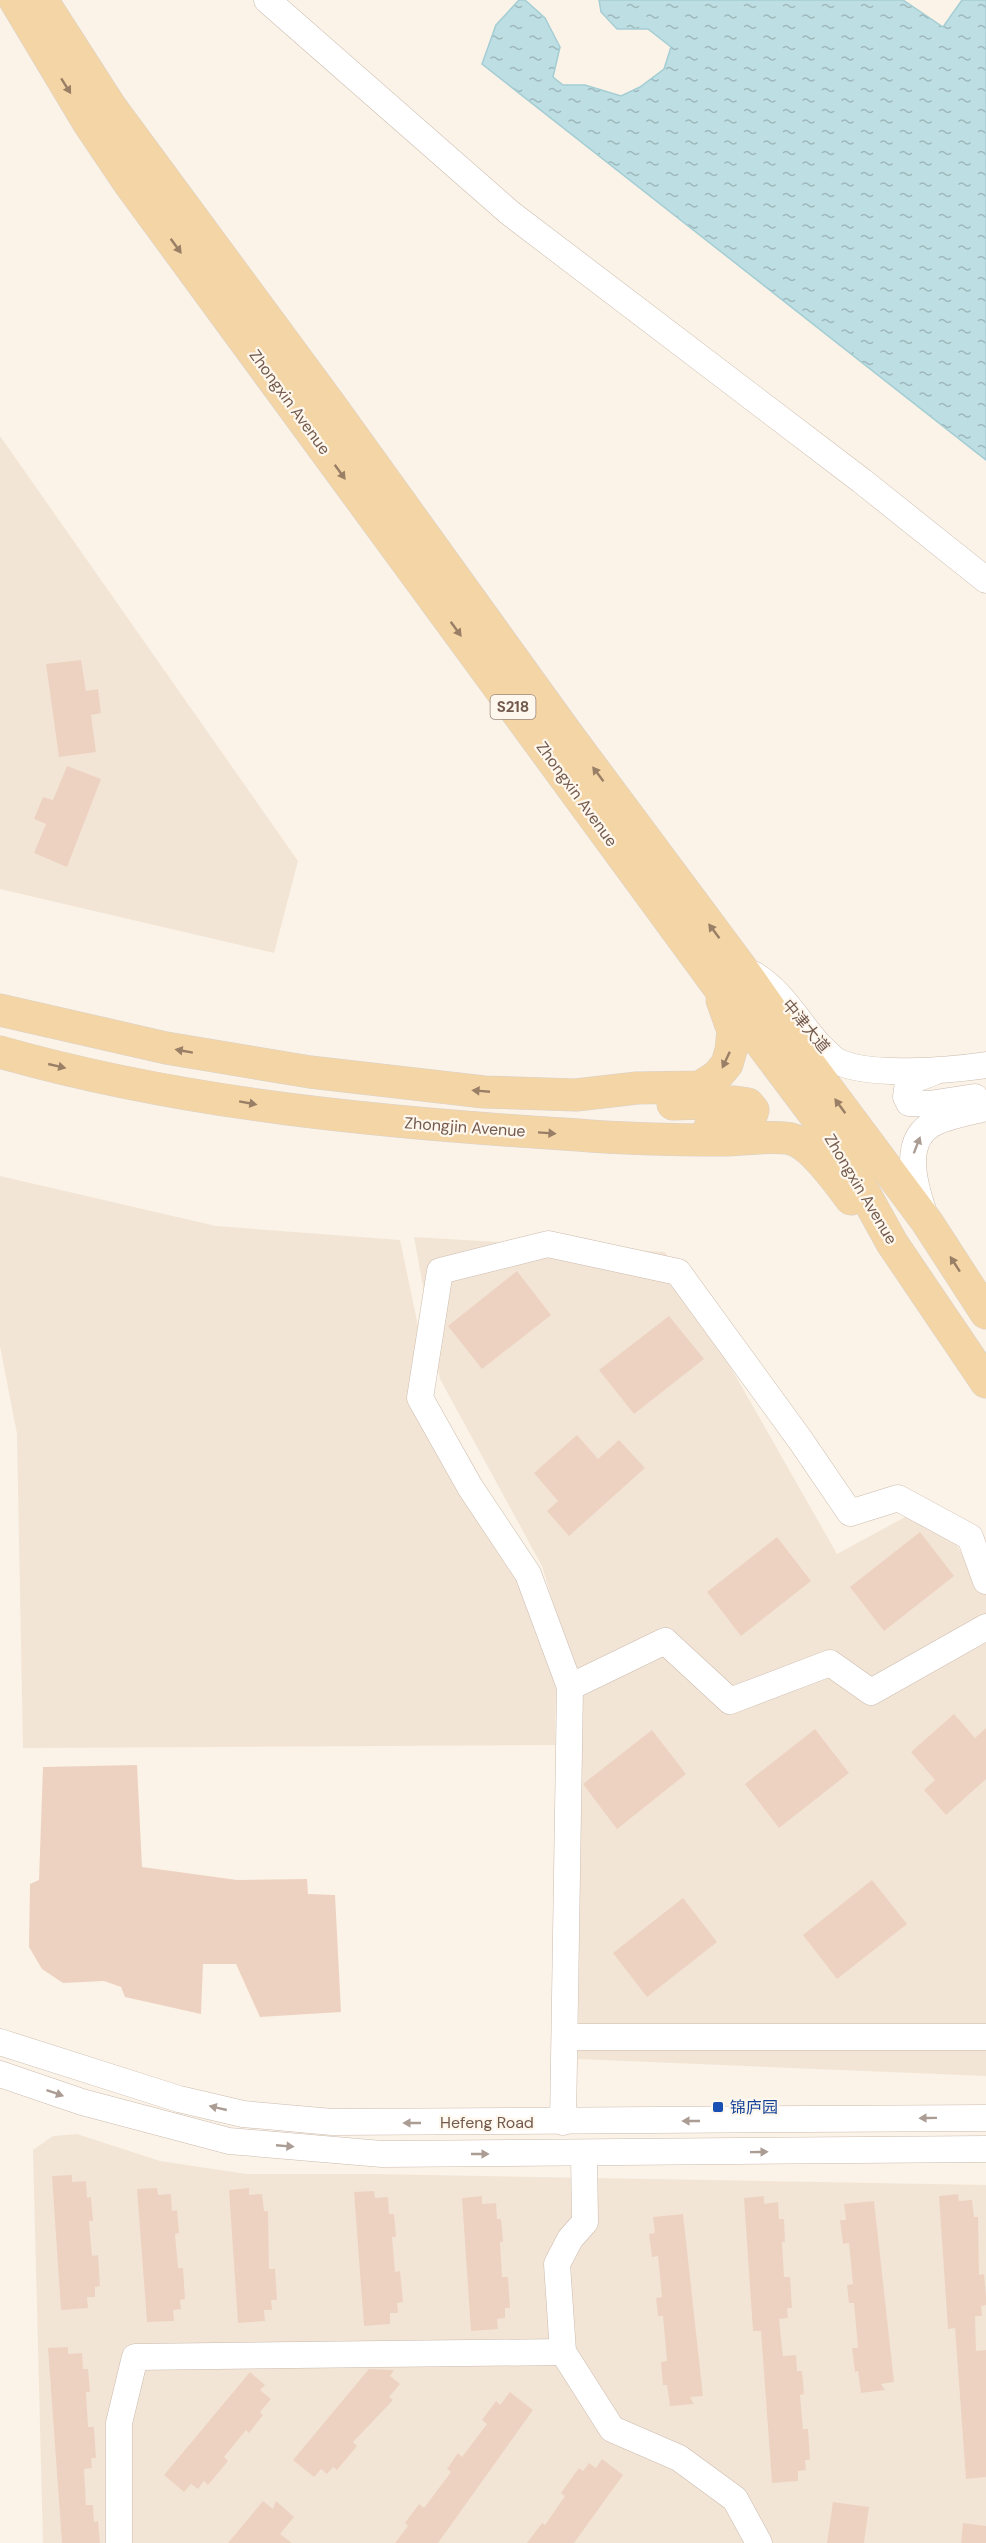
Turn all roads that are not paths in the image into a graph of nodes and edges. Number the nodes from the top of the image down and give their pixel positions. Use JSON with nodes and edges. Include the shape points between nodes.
{"nodes":[{"id":1,"x":15,"y":0,"type":"edge"},
{"id":2,"x":267,"y":0,"type":"edge"},
{"id":3,"x":44,"y":20,"type":"edge"},
{"id":4,"x":986,"y":580,"type":"edge"},
{"id":5,"x":728,"y":975,"type":"junction"},
{"id":6,"x":0,"y":1010,"type":"edge"},
{"id":7,"x":0,"y":1052,"type":"edge"},
{"id":8,"x":986,"y":1065,"type":"edge"},
{"id":9,"x":940,"y":1070,"type":"junction"},
{"id":10,"x":576,"y":1095,"type":"junction"},
{"id":11,"x":986,"y":1095,"type":"edge"},
{"id":12,"x":986,"y":1108,"type":"edge"},
{"id":13,"x":580,"y":1136,"type":"junction"},
{"id":14,"x":927,"y":1222,"type":"junction"},
{"id":15,"x":892,"y":1243,"type":"junction"},
{"id":16,"x":986,"y":1313,"type":"edge"},
{"id":17,"x":986,"y":1382,"type":"edge"},
{"id":18,"x":986,"y":1581,"type":"edge"},
{"id":19,"x":986,"y":1627,"type":"edge"},
{"id":20,"x":570,"y":1687,"type":"junction"},
{"id":21,"x":565,"y":2037,"type":"junction"},
{"id":22,"x":986,"y":2037,"type":"edge"},
{"id":23,"x":0,"y":2042,"type":"edge"},
{"id":24,"x":0,"y":2074,"type":"edge"},
{"id":25,"x":986,"y":2118,"type":"edge"},
{"id":26,"x":563,"y":2122,"type":"junction"},
{"id":27,"x":986,"y":2149,"type":"edge"},
{"id":28,"x":584,"y":2154,"type":"junction"},
{"id":29,"x":563,"y":2352,"type":"junction"},
{"id":30,"x":119,"y":2543,"type":"edge"},
{"id":31,"x":759,"y":2543,"type":"edge"}],
"edges":[{"from":1,"to":3,"type":"main road","name":"Zhongxin Avenue"},
{"from":2,"to":4,"type":"street","via":[[510,213]]},
{"from":3,"to":5,"type":"main road","name":"Zhongxin Avenue","number":"S218","via":[[329,403],[572,740]]},
{"from":5,"to":9,"type":"street","name":"中津大道","via":[[766,982],[836,1060],[861,1069]]},
{"from":5,"to":10,"type":"main road","one_way":true,"via":[[733,1031],[727,1064],[717,1076],[700,1087],[637,1088]]},
{"from":14,"to":5,"type":"main road","name":"Zhongxin Avenue","number":"S218","one_way":true,"via":[[805,1059]]},
{"from":5,"to":15,"type":"main road","name":"Zhongxin Avenue","number":"S218","via":[[839,1147]]},
{"from":10,"to":6,"type":"main road","one_way":true,"via":[[484,1092],[300,1070],[166,1048]]},
{"from":7,"to":13,"type":"main road","name":"Zhongjin Avenue","one_way":true,"via":[[117,1080],[272,1107],[408,1123]]},
{"from":8,"to":9,"type":"street","name":"中津大道"},
{"from":9,"to":11,"type":"street","via":[[908,1082],[909,1102],[929,1104]]},
{"from":10,"to":13,"type":"main road","via":[[653,1105],[735,1102],[748,1104],[753,1110],[751,1116],[736,1125],[635,1127]]},
{"from":14,"to":12,"type":"street","one_way":true,"via":[[914,1180],[912,1164],[917,1142],[934,1123]]},
{"from":13,"to":15,"type":"main road","name":"Zhongjin Avenue","via":[[792,1140],[813,1154]]},
{"from":16,"to":14,"type":"main road","name":"Zhongxin Avenue","number":"S218","one_way":true},
{"from":15,"to":17,"type":"main road","name":"Zhongxin Avenue","number":"S218"},
{"from":18,"to":20,"type":"street","via":[[970,1538],[897,1498],[850,1513],[678,1272],[548,1244],[440,1271],[420,1398],[470,1486],[528,1574]]},
{"from":19,"to":20,"type":"street","via":[[871,1692],[830,1662],[730,1701],[665,1641]]},
{"from":20,"to":21,"type":"street"},
{"from":21,"to":22,"type":"street"},
{"from":21,"to":26,"type":"street"},
{"from":26,"to":23,"type":"street","name":"Hefeng Road","one_way":true,"via":[[332,2122],[243,2114],[179,2099]]},
{"from":24,"to":28,"type":"street","name":"Hefeng Road","one_way":true,"via":[[82,2102],[229,2141],[381,2154]]},
{"from":25,"to":26,"type":"street","name":"Hefeng Road","one_way":true},
{"from":28,"to":27,"type":"street","name":"Hefeng Road","one_way":true},
{"from":28,"to":29,"type":"street","via":[[585,2222],[570,2239],[557,2264]]},
{"from":29,"to":30,"type":"street","via":[[135,2357],[119,2422]]},
{"from":29,"to":31,"type":"street","via":[[612,2429],[679,2458],[735,2499]]}]}
